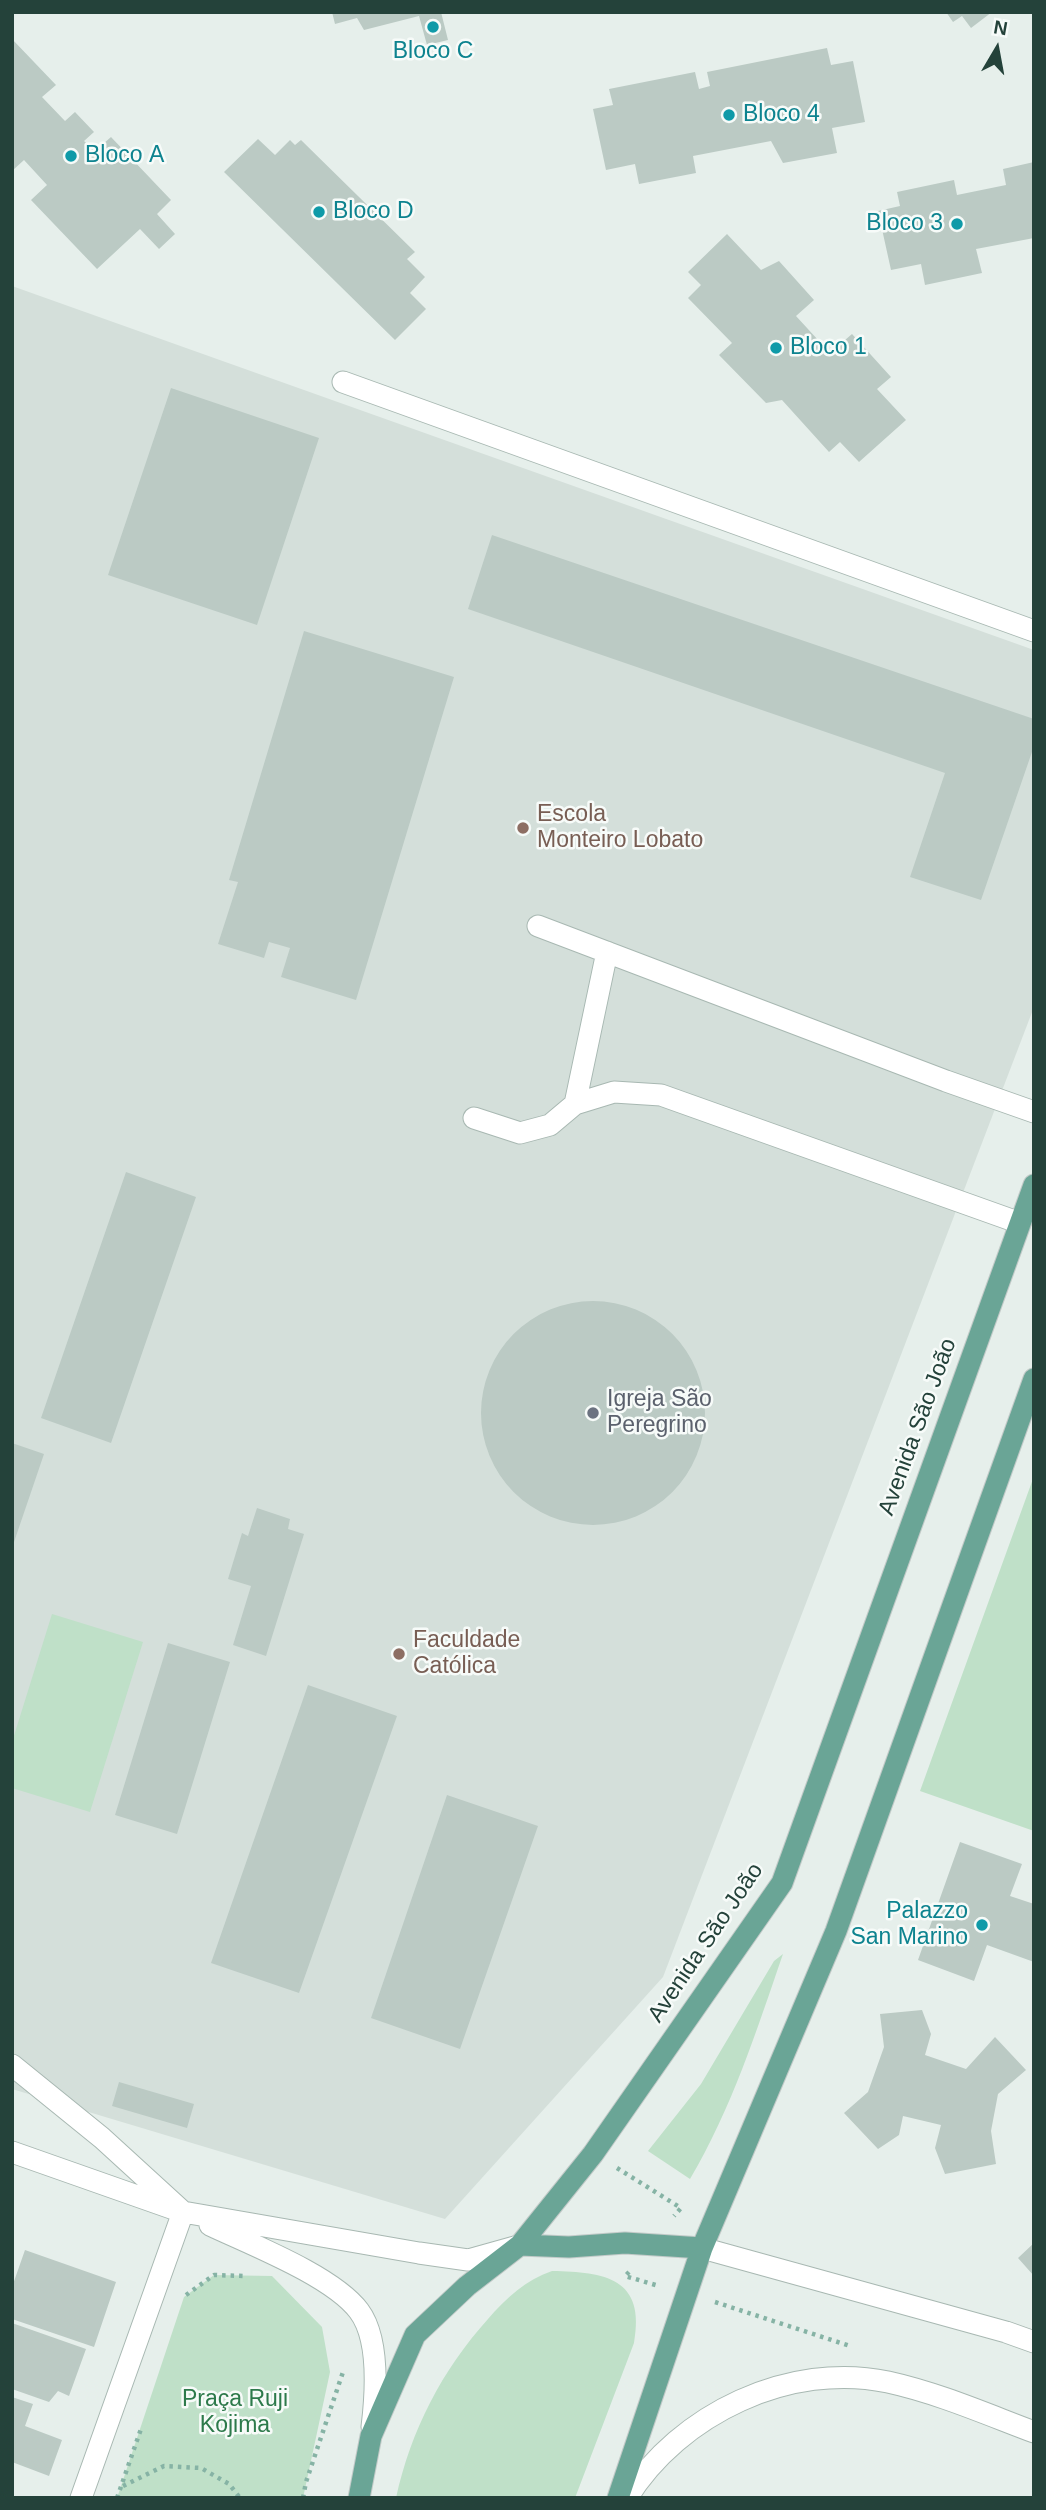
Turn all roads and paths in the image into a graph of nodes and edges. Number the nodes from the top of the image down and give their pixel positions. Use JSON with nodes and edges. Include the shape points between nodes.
{"nodes":[{"id":1,"x":343,"y":382,"type":"dead end"},
{"id":2,"x":1034,"y":631,"type":"edge"},
{"id":3,"x":538,"y":926,"type":"dead end"},
{"id":4,"x":607,"y":952,"type":"junction"},
{"id":5,"x":575,"y":1104,"type":"junction"},
{"id":6,"x":1034,"y":1112,"type":"edge"},
{"id":7,"x":474,"y":1118,"type":"dead end"},
{"id":8,"x":1034,"y":1185,"type":"edge"},
{"id":9,"x":1020,"y":1223,"type":"junction"},
{"id":10,"x":1034,"y":1380,"type":"edge"},
{"id":11,"x":12,"y":2065,"type":"edge"},
{"id":12,"x":12,"y":2152,"type":"edge"},
{"id":13,"x":183,"y":2213,"type":"junction"},
{"id":14,"x":520,"y":2245,"type":"junction"},
{"id":15,"x":702,"y":2248,"type":"junction"},
{"id":16,"x":248,"y":2276,"type":"dead end"},
{"id":17,"x":184,"y":2297,"type":"dead end"},
{"id":18,"x":1034,"y":2342,"type":"edge"},
{"id":19,"x":345,"y":2367,"type":"dead end"},
{"id":20,"x":143,"y":2423,"type":"dead end"},
{"id":21,"x":1034,"y":2432,"type":"edge"},
{"id":22,"x":371,"y":2436,"type":"junction"},
{"id":23,"x":122,"y":2486,"type":"junction"},
{"id":24,"x":81,"y":2498,"type":"edge"},
{"id":25,"x":117,"y":2498,"type":"edge"},
{"id":26,"x":240,"y":2498,"type":"edge"},
{"id":27,"x":303,"y":2498,"type":"edge"},
{"id":28,"x":359,"y":2498,"type":"edge"},
{"id":29,"x":618,"y":2498,"type":"edge"},
{"id":30,"x":626,"y":2498,"type":"edge"}],
"edges":[{"from":1,"to":2,"type":"street"},
{"from":3,"to":4,"type":"street"},
{"from":4,"to":5,"type":"street"},
{"from":4,"to":6,"type":"street"},
{"from":5,"to":7,"type":"street","via":[[550,1125],[520,1133]]},
{"from":5,"to":9,"type":"street","via":[[614,1091],[661,1095]]},
{"from":8,"to":9,"type":"main road","name":"Avenida São João"},
{"from":9,"to":14,"type":"main road","name":"Avenida São João","via":[[782,1883],[593,2154]]},
{"from":10,"to":15,"type":"main road","via":[[836,1931]]},
{"from":11,"to":13,"type":"street","via":[[102,2138]]},
{"from":12,"to":13,"type":"street"},
{"from":13,"to":14,"type":"street","via":[[468,2260]]},
{"from":13,"to":22,"type":"street","via":[[298,2266],[338,2291],[359,2311],[370,2334],[377,2390]]},
{"from":13,"to":24,"type":"street"},
{"from":14,"to":15,"type":"main road","via":[[625,2243]]},
{"from":14,"to":22,"type":"main road","name":"Avenida São João","via":[[415,2335]]},
{"from":15,"to":18,"type":"street"},
{"from":15,"to":29,"type":"main road"},
{"from":16,"to":17,"type":"path","via":[[214,2275]]},
{"from":19,"to":27,"type":"path"},
{"from":20,"to":23,"type":"path"},
{"from":21,"to":30,"type":"street","via":[[887,2382],[818,2380],[751,2396],[717,2412],[658,2457]]},
{"from":22,"to":28,"type":"main road","name":"Avenida São João"},
{"from":23,"to":25,"type":"path"},
{"from":23,"to":26,"type":"path","via":[[164,2466],[201,2468],[229,2484]]}]}
